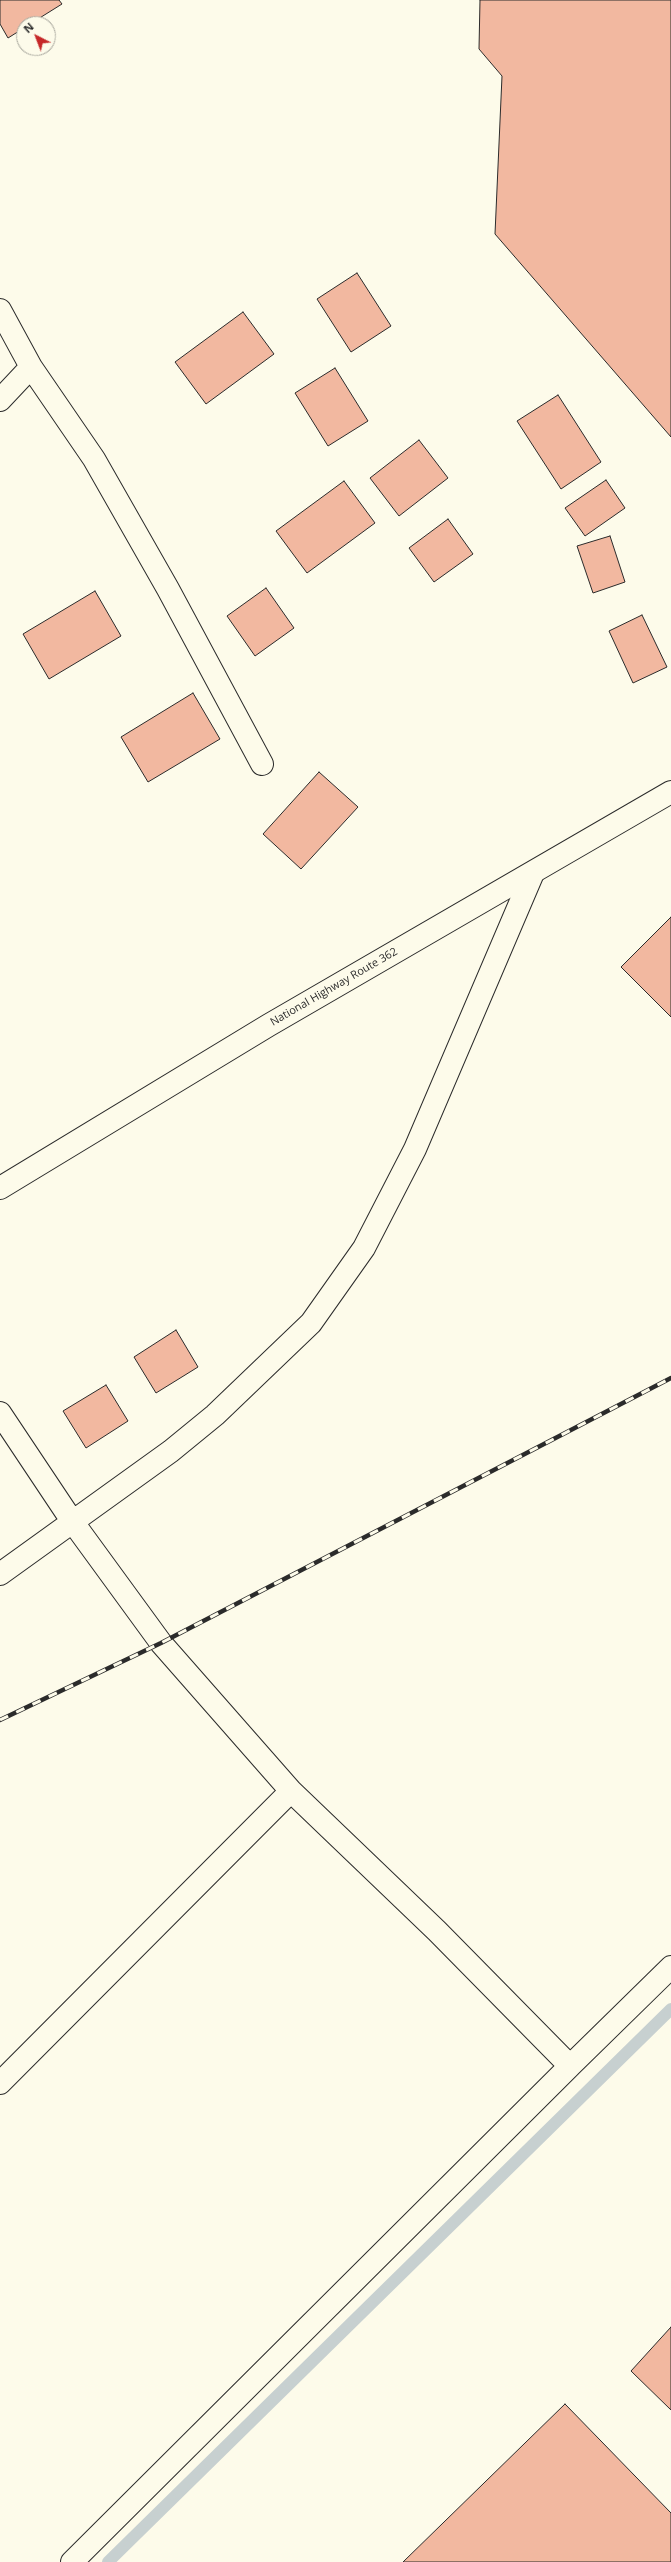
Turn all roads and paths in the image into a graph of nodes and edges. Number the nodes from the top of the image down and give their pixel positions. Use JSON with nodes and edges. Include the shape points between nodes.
{"nodes":[{"id":1,"x":0,"y":310,"type":"edge"},
{"id":2,"x":31,"y":367,"type":"junction"},
{"id":3,"x":0,"y":400,"type":"edge"},
{"id":4,"x":262,"y":764,"type":"dead end"},
{"id":5,"x":671,"y":792,"type":"edge"},
{"id":6,"x":533,"y":873,"type":"junction"},
{"id":7,"x":0,"y":1188,"type":"edge"},
{"id":8,"x":0,"y":1413,"type":"edge"},
{"id":9,"x":72,"y":1522,"type":"junction"},
{"id":10,"x":0,"y":1574,"type":"edge"},
{"id":11,"x":292,"y":1791,"type":"junction"},
{"id":12,"x":671,"y":1967,"type":"edge"},
{"id":13,"x":570,"y":2066,"type":"junction"},
{"id":14,"x":0,"y":2083,"type":"edge"},
{"id":15,"x":72,"y":2562,"type":"edge"}],
"edges":[{"from":1,"to":2,"type":"main road"},
{"from":2,"to":3,"type":"main road"},
{"from":2,"to":4,"type":"main road","via":[[94,459]]},
{"from":5,"to":6,"type":"main road","name":"National Highway Route 362"},
{"from":6,"to":7,"type":"main road","name":"National Highway Route 362","via":[[262,1029]]},
{"from":6,"to":9,"type":"main road","via":[[415,1149],[364,1248],[315,1317],[215,1415],[171,1451]]},
{"from":8,"to":9,"type":"main road"},
{"from":9,"to":10,"type":"main road"},
{"from":9,"to":11,"type":"main road","via":[[161,1643]]},
{"from":11,"to":13,"type":"main road","via":[[437,1931]]},
{"from":11,"to":14,"type":"main road"},
{"from":12,"to":13,"type":"main road"},
{"from":13,"to":15,"type":"main road"}]}
